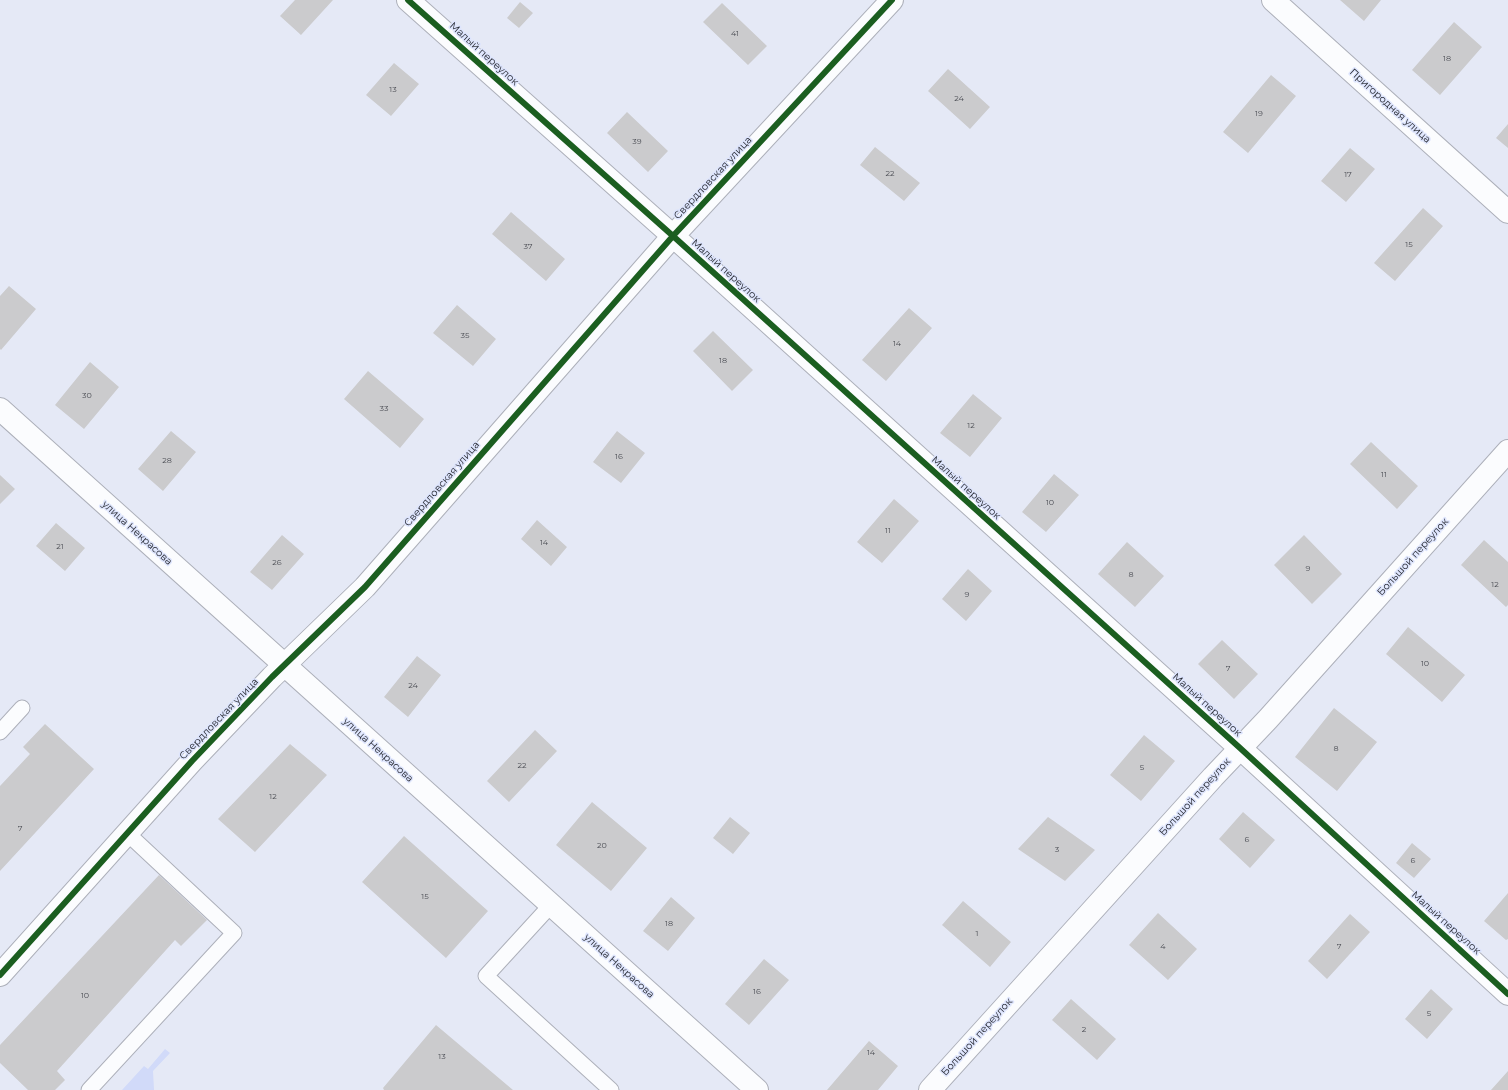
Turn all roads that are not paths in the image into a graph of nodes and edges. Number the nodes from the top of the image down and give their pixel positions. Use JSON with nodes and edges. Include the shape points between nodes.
{"nodes":[{"id":1,"x":408,"y":0,"type":"edge"},
{"id":2,"x":892,"y":0,"type":"edge"},
{"id":3,"x":1273,"y":0,"type":"edge"},
{"id":4,"x":1508,"y":212,"type":"edge"},
{"id":5,"x":673,"y":236,"type":"junction"},
{"id":6,"x":0,"y":409,"type":"edge"},
{"id":7,"x":1508,"y":451,"type":"edge"},
{"id":8,"x":284,"y":666,"type":"junction"},
{"id":9,"x":22,"y":708,"type":"dead end"},
{"id":10,"x":0,"y":732,"type":"edge"},
{"id":11,"x":1240,"y":748,"type":"junction"},
{"id":12,"x":127,"y":833,"type":"junction"},
{"id":13,"x":551,"y":905,"type":"junction"},
{"id":14,"x":0,"y":975,"type":"edge"},
{"id":15,"x":1508,"y":994,"type":"edge"},
{"id":16,"x":89,"y":1090,"type":"edge"},
{"id":17,"x":611,"y":1090,"type":"edge"},
{"id":18,"x":757,"y":1090,"type":"edge"},
{"id":19,"x":930,"y":1090,"type":"edge"}],
"edges":[{"from":1,"to":5,"type":"street","name":"Малый переулок"},
{"from":2,"to":5,"type":"street","name":"Свердловская улица"},
{"from":3,"to":4,"type":"street","name":"Пригородная улица"},
{"from":5,"to":8,"type":"street","name":"Свердловская улица","via":[[365,587]]},
{"from":5,"to":11,"type":"street","name":"Малый переулок"},
{"from":6,"to":8,"type":"street","name":"улица Некрасова"},
{"from":7,"to":11,"type":"street","name":"Большой переулок"},
{"from":8,"to":12,"type":"street","name":"Свердловская улица","via":[[192,760]]},
{"from":8,"to":13,"type":"street","name":"улица Некрасова"},
{"from":9,"to":10,"type":"lane"},
{"from":11,"to":15,"type":"street","name":"Малый переулок"},
{"from":11,"to":19,"type":"street","name":"Большой переулок"},
{"from":12,"to":14,"type":"street","name":"Свердловская улица"},
{"from":12,"to":16,"type":"lane","via":[[234,933]]},
{"from":13,"to":17,"type":"lane","via":[[486,976]]},
{"from":13,"to":18,"type":"street","name":"улица Некрасова"}]}
